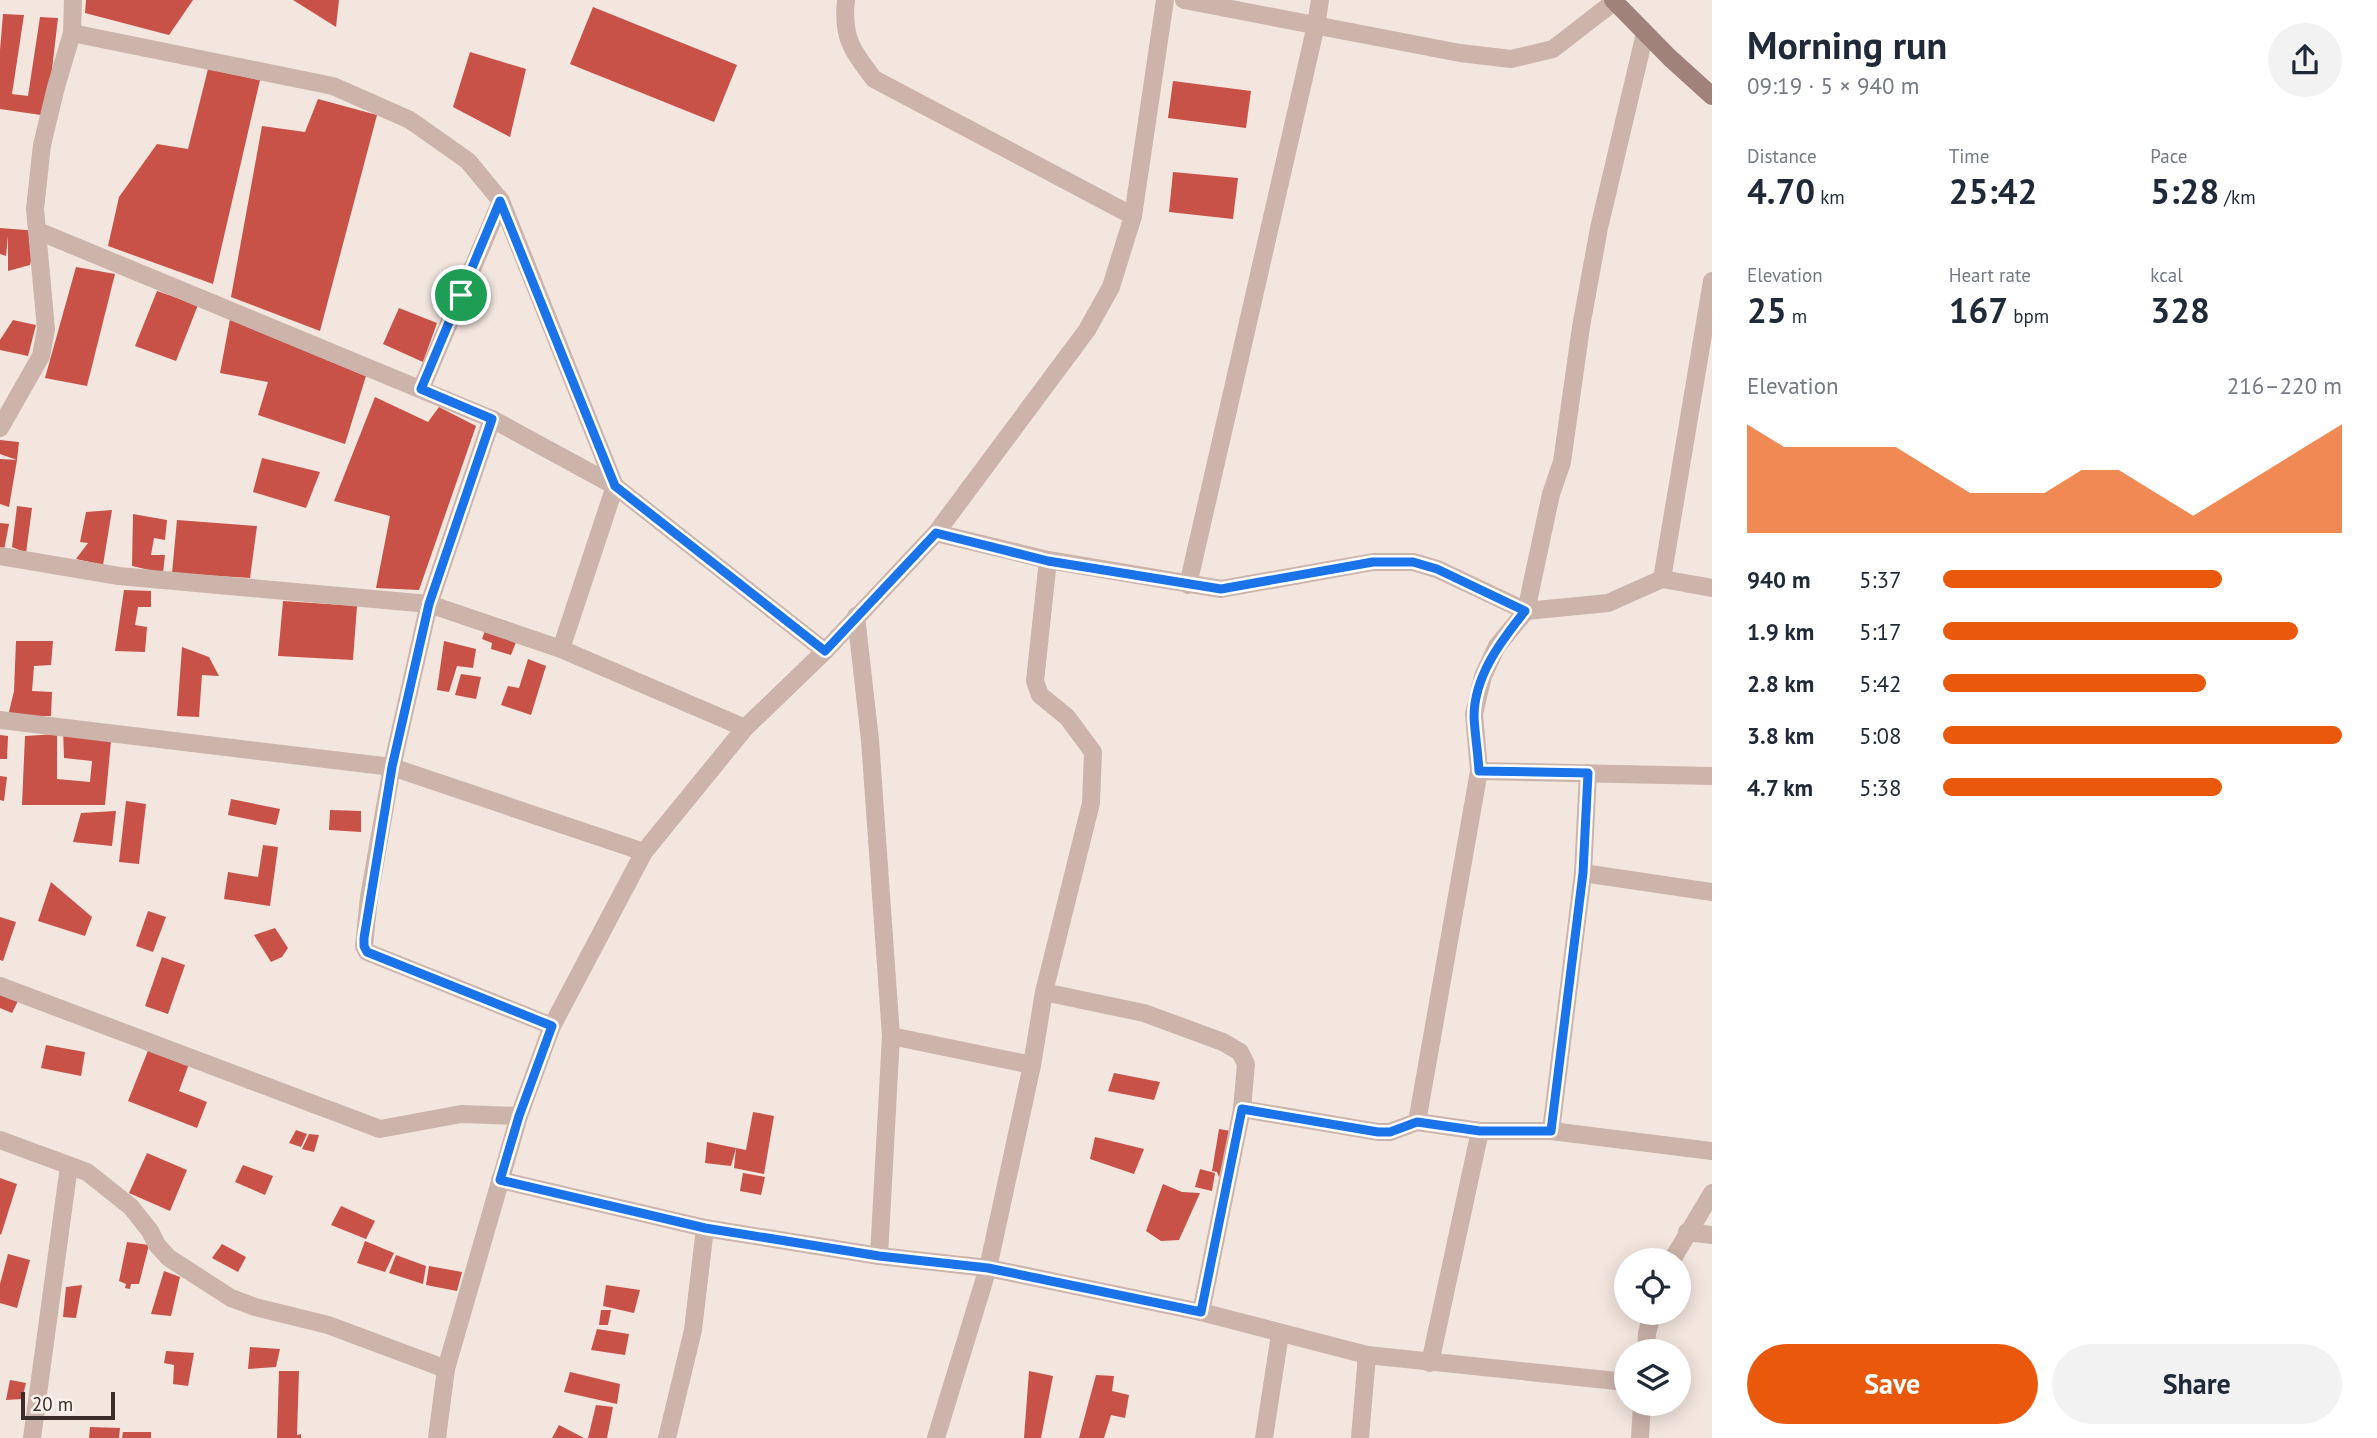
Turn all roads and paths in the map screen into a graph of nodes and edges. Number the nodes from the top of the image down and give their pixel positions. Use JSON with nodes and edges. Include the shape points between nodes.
{"nodes":[{"id":1,"x":73,"y":0,"type":"edge"},
{"id":2,"x":846,"y":0,"type":"edge"},
{"id":3,"x":1165,"y":0,"type":"edge"},
{"id":4,"x":1184,"y":0,"type":"edge"},
{"id":5,"x":1320,"y":0,"type":"edge"},
{"id":6,"x":1614,"y":1,"type":"edge"},
{"id":7,"x":1316,"y":26,"type":"junction"},
{"id":8,"x":72,"y":33,"type":"junction"},
{"id":9,"x":1645,"y":33,"type":"junction"},
{"id":10,"x":1712,"y":96,"type":"edge"},
{"id":11,"x":500,"y":201,"type":"junction"},
{"id":12,"x":1133,"y":216,"type":"junction"},
{"id":13,"x":37,"y":230,"type":"junction"},
{"id":14,"x":1712,"y":281,"type":"edge"},
{"id":15,"x":421,"y":389,"type":"junction"},
{"id":16,"x":492,"y":419,"type":"junction"},
{"id":17,"x":0,"y":428,"type":"edge"},
{"id":18,"x":615,"y":486,"type":"junction"},
{"id":19,"x":936,"y":533,"type":"junction"},
{"id":20,"x":0,"y":556,"type":"edge"},
{"id":21,"x":1048,"y":561,"type":"junction"},
{"id":22,"x":1662,"y":579,"type":"junction"},
{"id":23,"x":1188,"y":585,"type":"junction"},
{"id":24,"x":1712,"y":588,"type":"edge"},
{"id":25,"x":429,"y":604,"type":"junction"},
{"id":26,"x":1525,"y":611,"type":"junction"},
{"id":27,"x":856,"y":616,"type":"junction"},
{"id":28,"x":561,"y":649,"type":"junction"},
{"id":29,"x":825,"y":651,"type":"junction"},
{"id":30,"x":0,"y":720,"type":"edge"},
{"id":31,"x":745,"y":727,"type":"junction"},
{"id":32,"x":392,"y":767,"type":"junction"},
{"id":33,"x":1479,"y":771,"type":"junction"},
{"id":34,"x":1588,"y":773,"type":"junction"},
{"id":35,"x":1712,"y":776,"type":"edge"},
{"id":36,"x":644,"y":852,"type":"junction"},
{"id":37,"x":1583,"y":873,"type":"junction"},
{"id":38,"x":1712,"y":892,"type":"edge"},
{"id":39,"x":0,"y":986,"type":"edge"},
{"id":40,"x":1044,"y":992,"type":"junction"},
{"id":41,"x":552,"y":1026,"type":"junction"},
{"id":42,"x":891,"y":1036,"type":"junction"},
{"id":43,"x":1031,"y":1065,"type":"junction"},
{"id":44,"x":1242,"y":1109,"type":"junction"},
{"id":45,"x":519,"y":1116,"type":"junction"},
{"id":46,"x":1417,"y":1122,"type":"junction"},
{"id":47,"x":1480,"y":1131,"type":"junction"},
{"id":48,"x":1551,"y":1131,"type":"junction"},
{"id":49,"x":0,"y":1140,"type":"edge"},
{"id":50,"x":1712,"y":1151,"type":"edge"},
{"id":51,"x":69,"y":1166,"type":"junction"},
{"id":52,"x":500,"y":1180,"type":"junction"},
{"id":53,"x":1712,"y":1193,"type":"edge"},
{"id":54,"x":705,"y":1228,"type":"junction"},
{"id":55,"x":1688,"y":1232,"type":"junction"},
{"id":56,"x":1712,"y":1235,"type":"edge"},
{"id":57,"x":1679,"y":1248,"type":"edge"},
{"id":58,"x":879,"y":1256,"type":"junction"},
{"id":59,"x":988,"y":1268,"type":"junction"},
{"id":60,"x":1201,"y":1312,"type":"junction"},
{"id":61,"x":1280,"y":1334,"type":"junction"},
{"id":62,"x":1367,"y":1355,"type":"junction"},
{"id":63,"x":1430,"y":1363,"type":"junction"},
{"id":64,"x":446,"y":1369,"type":"junction"},
{"id":65,"x":1614,"y":1380,"type":"edge"},
{"id":66,"x":1641,"y":1416,"type":"edge"},
{"id":67,"x":32,"y":1438,"type":"edge"},
{"id":68,"x":437,"y":1438,"type":"edge"},
{"id":69,"x":667,"y":1438,"type":"edge"},
{"id":70,"x":936,"y":1438,"type":"edge"},
{"id":71,"x":1264,"y":1438,"type":"edge"},
{"id":72,"x":1360,"y":1438,"type":"edge"},
{"id":73,"x":1640,"y":1438,"type":"edge"}],
"edges":[{"from":1,"to":8,"type":"street"},
{"from":2,"to":12,"type":"street","via":[[844,22],[853,52],[874,79]]},
{"from":3,"to":12,"type":"street"},
{"from":4,"to":7,"type":"street"},
{"from":5,"to":7,"type":"street"},
{"from":6,"to":7,"type":"street","via":[[1553,49],[1511,59]]},
{"from":6,"to":9,"type":"street"},
{"from":7,"to":23,"type":"street"},
{"from":8,"to":11,"type":"street","via":[[333,86],[410,120],[468,161]]},
{"from":8,"to":13,"type":"street","via":[[42,145]]},
{"from":9,"to":10,"type":"street"},
{"from":9,"to":26,"type":"street","via":[[1600,228],[1562,462]]},
{"from":11,"to":15,"type":"street"},
{"from":11,"to":18,"type":"street"},
{"from":12,"to":19,"type":"street","via":[[1111,287],[1087,330]]},
{"from":13,"to":15,"type":"street"},
{"from":13,"to":17,"type":"street","via":[[46,329],[41,356]]},
{"from":14,"to":22,"type":"street"},
{"from":15,"to":16,"type":"street"},
{"from":16,"to":18,"type":"street"},
{"from":16,"to":25,"type":"street"},
{"from":18,"to":28,"type":"street"},
{"from":18,"to":29,"type":"street"},
{"from":19,"to":21,"type":"street"},
{"from":19,"to":27,"type":"street"},
{"from":20,"to":25,"type":"street","via":[[119,576]]},
{"from":21,"to":23,"type":"street"},
{"from":21,"to":40,"type":"street","via":[[1035,681],[1040,695],[1067,717],[1093,751],[1091,803]]},
{"from":22,"to":24,"type":"street"},
{"from":22,"to":26,"type":"street","via":[[1608,603]]},
{"from":23,"to":26,"type":"street","via":[[1221,589],[1373,562],[1413,562]]},
{"from":25,"to":28,"type":"street"},
{"from":25,"to":32,"type":"street"},
{"from":26,"to":33,"type":"street","via":[[1497,646],[1483,676],[1474,714]]},
{"from":27,"to":29,"type":"street"},
{"from":27,"to":42,"type":"street","via":[[870,740]]},
{"from":28,"to":31,"type":"street"},
{"from":29,"to":31,"type":"street"},
{"from":30,"to":32,"type":"street"},
{"from":31,"to":36,"type":"street"},
{"from":32,"to":36,"type":"street"},
{"from":32,"to":41,"type":"street","via":[[369,897],[364,938],[367,952]]},
{"from":33,"to":34,"type":"street"},
{"from":33,"to":46,"type":"street"},
{"from":34,"to":35,"type":"street"},
{"from":34,"to":37,"type":"street"},
{"from":36,"to":41,"type":"street"},
{"from":37,"to":38,"type":"street"},
{"from":37,"to":48,"type":"street"},
{"from":39,"to":45,"type":"street","via":[[380,1129],[461,1114]]},
{"from":40,"to":43,"type":"street"},
{"from":40,"to":44,"type":"street","via":[[1144,1013],[1240,1052],[1245,1064]]},
{"from":41,"to":45,"type":"street"},
{"from":42,"to":43,"type":"street"},
{"from":42,"to":58,"type":"street"},
{"from":43,"to":59,"type":"street"},
{"from":44,"to":46,"type":"street","via":[[1378,1132]]},
{"from":44,"to":60,"type":"street"},
{"from":45,"to":52,"type":"street"},
{"from":46,"to":47,"type":"street"},
{"from":47,"to":48,"type":"street"},
{"from":47,"to":63,"type":"street"},
{"from":48,"to":50,"type":"street"},
{"from":49,"to":51,"type":"street"},
{"from":51,"to":64,"type":"street","via":[[87,1172],[131,1207],[169,1258],[230,1298],[328,1325]]},
{"from":51,"to":67,"type":"street"},
{"from":52,"to":54,"type":"street"},
{"from":52,"to":64,"type":"street"},
{"from":53,"to":55,"type":"street"},
{"from":54,"to":58,"type":"street"},
{"from":54,"to":69,"type":"street","via":[[693,1330]]},
{"from":55,"to":56,"type":"street"},
{"from":55,"to":57,"type":"street"},
{"from":58,"to":59,"type":"street"},
{"from":59,"to":60,"type":"street"},
{"from":59,"to":70,"type":"street"},
{"from":60,"to":61,"type":"street"},
{"from":61,"to":62,"type":"street"},
{"from":61,"to":71,"type":"street"},
{"from":62,"to":63,"type":"street"},
{"from":62,"to":72,"type":"street"},
{"from":63,"to":65,"type":"street"},
{"from":64,"to":68,"type":"street"},
{"from":66,"to":73,"type":"street"}]}
